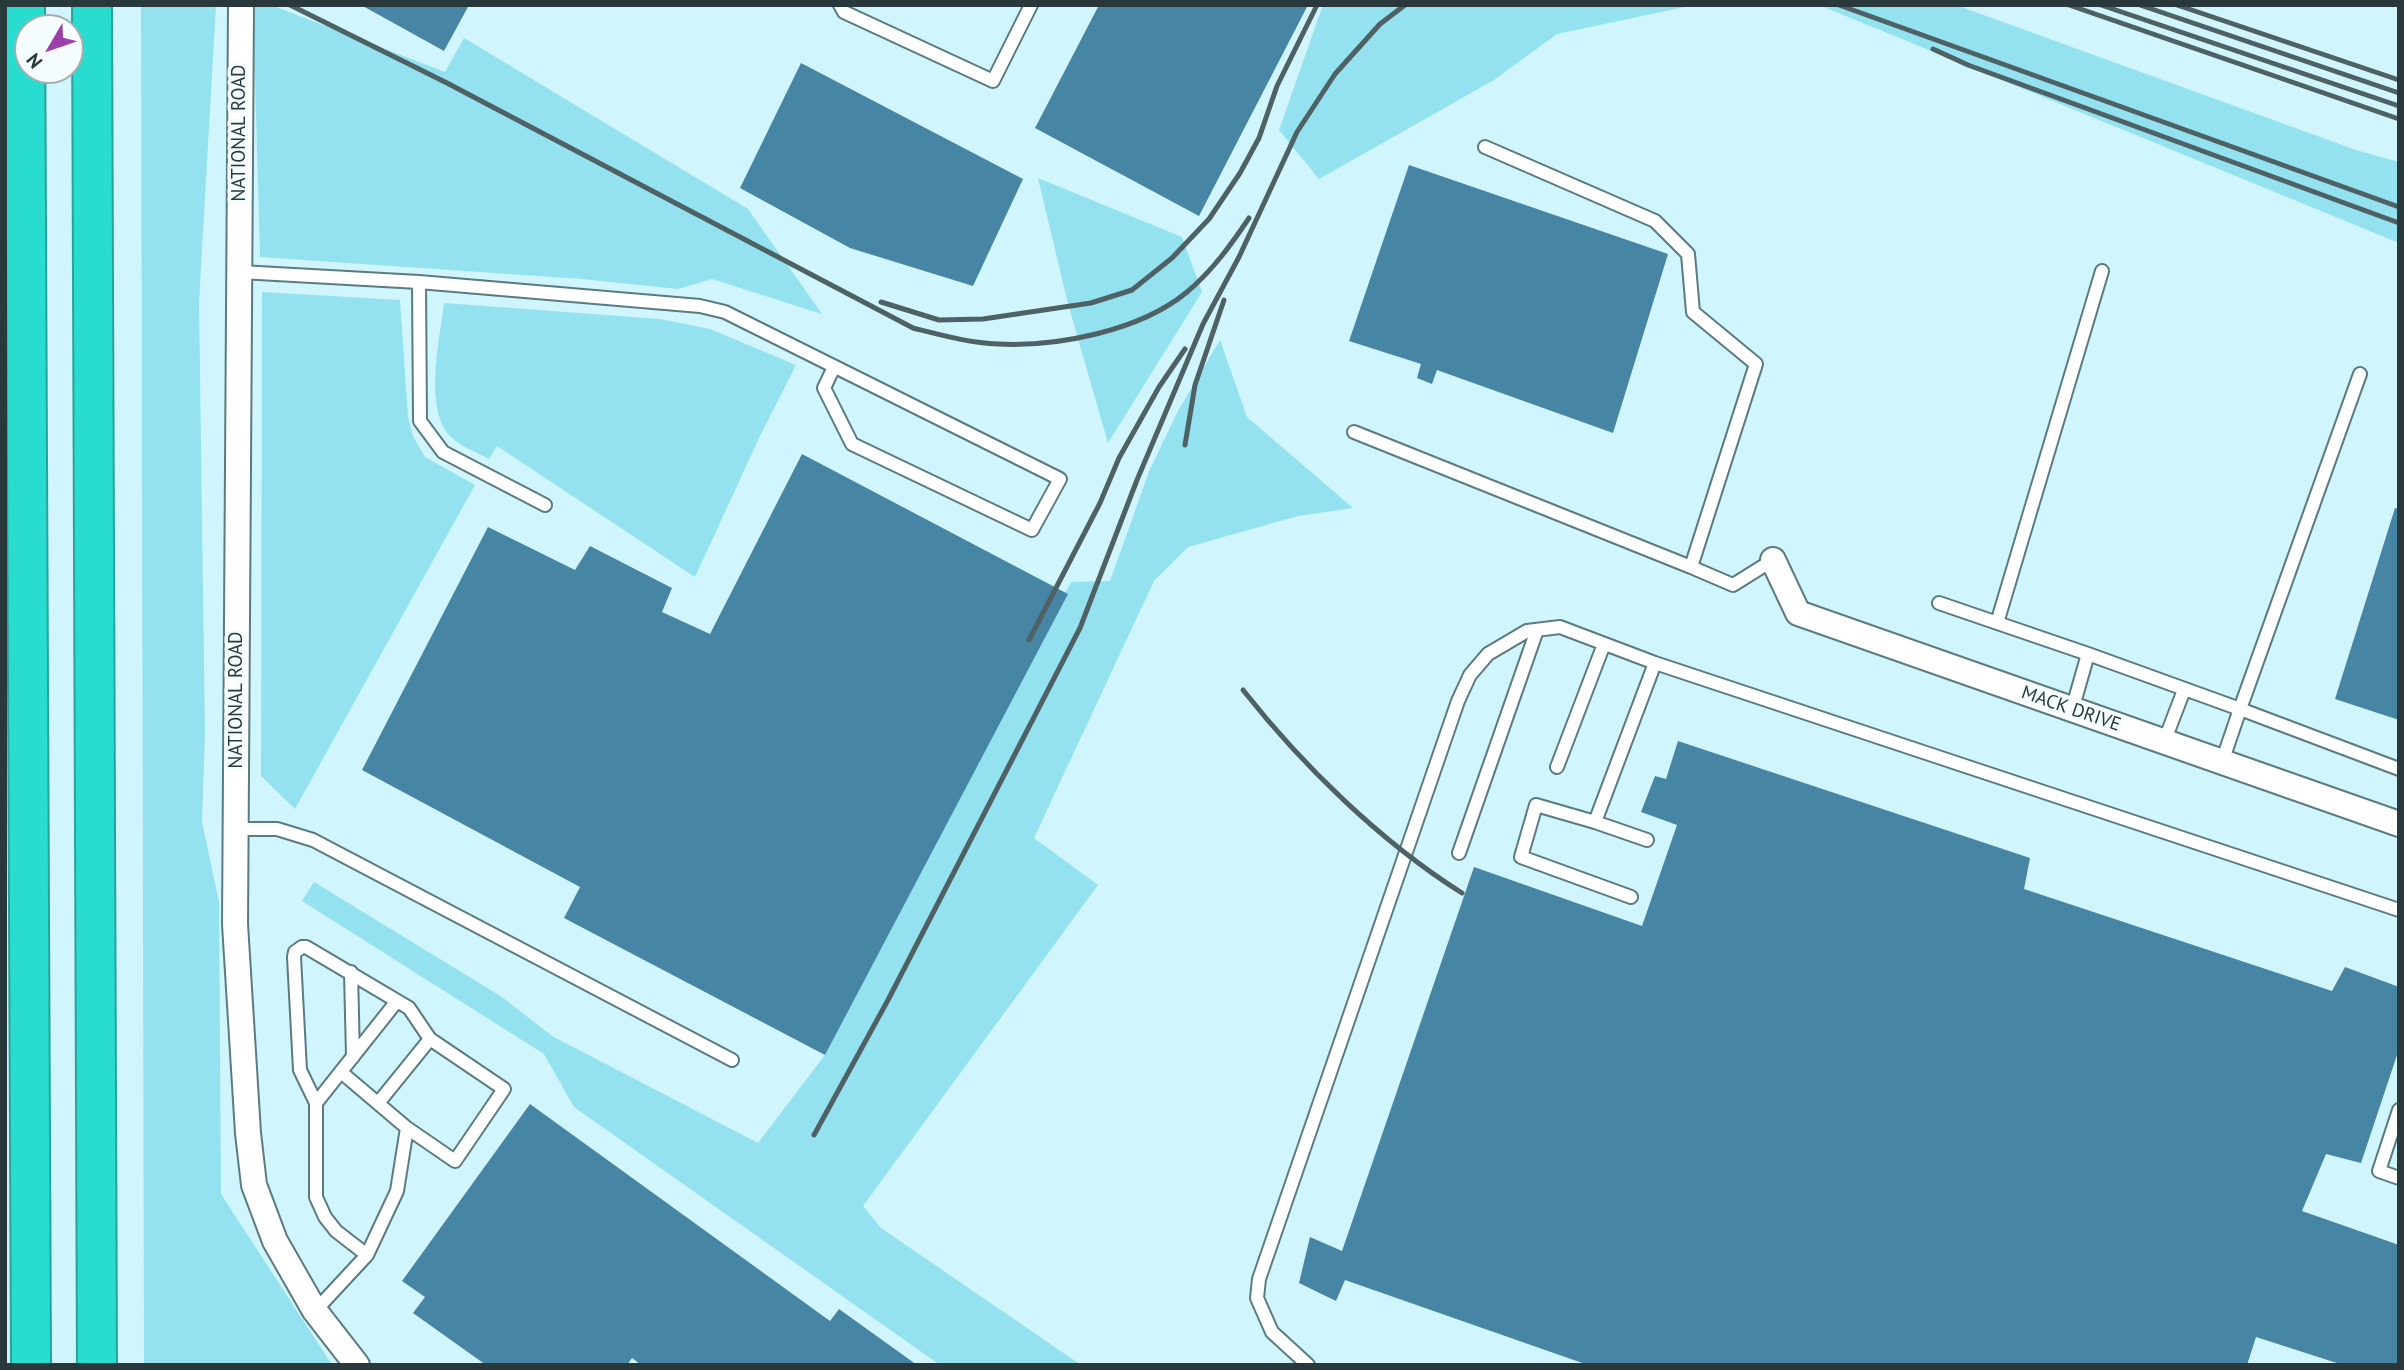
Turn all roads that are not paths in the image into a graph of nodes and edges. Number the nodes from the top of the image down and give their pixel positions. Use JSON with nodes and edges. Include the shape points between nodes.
{"nodes":[{"id":1,"x":25,"y":5,"type":"edge"},
{"id":2,"x":92,"y":5,"type":"edge"},
{"id":3,"x":240,"y":5,"type":"edge"},
{"id":4,"x":840,"y":5,"type":"edge"},
{"id":5,"x":1031,"y":5,"type":"edge"},
{"id":6,"x":1485,"y":147,"type":"dead end"},
{"id":7,"x":2102,"y":271,"type":"dead end"},
{"id":8,"x":240,"y":272,"type":"junction"},
{"id":9,"x":419,"y":282,"type":"junction"},
{"id":10,"x":834,"y":367,"type":"junction"},
{"id":11,"x":2360,"y":374,"type":"dead end"},
{"id":12,"x":1354,"y":432,"type":"dead end"},
{"id":13,"x":545,"y":505,"type":"dead end"},
{"id":14,"x":1773,"y":560,"type":"joint"},
{"id":15,"x":1691,"y":567,"type":"junction"},
{"id":16,"x":1939,"y":603,"type":"dead end"},
{"id":17,"x":1997,"y":624,"type":"junction"},
{"id":18,"x":1537,"y":630,"type":"junction"},
{"id":19,"x":1604,"y":644,"type":"junction"},
{"id":20,"x":2088,"y":654,"type":"junction"},
{"id":21,"x":1655,"y":663,"type":"junction"},
{"id":22,"x":2184,"y":690,"type":"junction"},
{"id":23,"x":2072,"y":709,"type":"junction"},
{"id":24,"x":2241,"y":709,"type":"junction"},
{"id":25,"x":2164,"y":742,"type":"junction"},
{"id":26,"x":2222,"y":762,"type":"junction"},
{"id":27,"x":1557,"y":767,"type":"dead end"},
{"id":28,"x":2399,"y":769,"type":"edge"},
{"id":29,"x":1595,"y":822,"type":"junction"},
{"id":30,"x":2399,"y":824,"type":"edge"},
{"id":31,"x":235,"y":829,"type":"junction"},
{"id":32,"x":1647,"y":840,"type":"dead end"},
{"id":33,"x":1459,"y":853,"type":"dead end"},
{"id":34,"x":1631,"y":897,"type":"dead end"},
{"id":35,"x":2399,"y":910,"type":"edge"},
{"id":36,"x":351,"y":972,"type":"junction"},
{"id":37,"x":397,"y":1001,"type":"junction"},
{"id":38,"x":430,"y":1039,"type":"junction"},
{"id":39,"x":353,"y":1057,"type":"junction"},
{"id":40,"x":733,"y":1060,"type":"dead end"},
{"id":41,"x":341,"y":1072,"type":"junction"},
{"id":42,"x":379,"y":1102,"type":"junction"},
{"id":43,"x":316,"y":1103,"type":"junction"},
{"id":44,"x":2398,"y":1112,"type":"edge"},
{"id":45,"x":407,"y":1128,"type":"junction"},
{"id":46,"x":2399,"y":1178,"type":"edge"},
{"id":47,"x":367,"y":1255,"type":"junction"},
{"id":48,"x":315,"y":1311,"type":"junction"},
{"id":49,"x":31,"y":1365,"type":"edge"},
{"id":50,"x":97,"y":1365,"type":"edge"},
{"id":51,"x":357,"y":1365,"type":"edge"},
{"id":52,"x":1308,"y":1365,"type":"edge"}],
"edges":[{"from":1,"to":49,"type":"highway"},
{"from":2,"to":50,"type":"highway"},
{"from":3,"to":8,"type":"street","name":"NATIONAL ROAD"},
{"from":4,"to":5,"type":"lane","via":[[844,12],[993,81]]},
{"from":6,"to":15,"type":"lane","via":[[1655,221],[1688,254],[1693,312],[1756,364]]},
{"from":7,"to":17,"type":"lane"},
{"from":8,"to":9,"type":"lane"},
{"from":8,"to":31,"type":"street","name":"NATIONAL ROAD"},
{"from":9,"to":10,"type":"lane","via":[[700,306],[725,312]]},
{"from":9,"to":13,"type":"lane","via":[[421,421],[443,452]]},
{"from":10,"to":10,"type":"lane","via":[[1060,479],[1031,530],[852,444],[824,388]]},
{"from":11,"to":24,"type":"lane"},
{"from":12,"to":15,"type":"lane"},
{"from":14,"to":15,"type":"lane","via":[[1733,586]]},
{"from":14,"to":23,"type":"street","name":"MACK DRIVE","via":[[1798,613]]},
{"from":16,"to":17,"type":"lane"},
{"from":17,"to":20,"type":"lane"},
{"from":18,"to":19,"type":"lane","via":[[1560,627]]},
{"from":18,"to":33,"type":"lane"},
{"from":18,"to":52,"type":"lane","via":[[1527,631],[1488,654],[1470,675],[1458,701],[1259,1279],[1257,1298],[1272,1332]]},
{"from":19,"to":21,"type":"lane"},
{"from":19,"to":27,"type":"lane"},
{"from":20,"to":22,"type":"lane"},
{"from":20,"to":23,"type":"lane"},
{"from":21,"to":29,"type":"lane"},
{"from":21,"to":35,"type":"lane"},
{"from":22,"to":24,"type":"lane"},
{"from":22,"to":25,"type":"lane"},
{"from":23,"to":25,"type":"street","name":"MACK DRIVE"},
{"from":24,"to":26,"type":"lane"},
{"from":24,"to":28,"type":"lane"},
{"from":25,"to":26,"type":"street","name":"MACK DRIVE"},
{"from":26,"to":30,"type":"street","name":"MACK DRIVE"},
{"from":29,"to":32,"type":"lane"},
{"from":29,"to":34,"type":"lane","via":[[1536,804],[1521,856]]},
{"from":31,"to":40,"type":"lane","via":[[277,830],[313,839]]},
{"from":31,"to":48,"type":"street","name":"NATIONAL ROAD","via":[[235,924],[254,1185],[275,1241]]},
{"from":36,"to":37,"type":"lane"},
{"from":36,"to":39,"type":"lane"},
{"from":36,"to":43,"type":"lane","via":[[306,947],[295,953],[300,1070]]},
{"from":37,"to":38,"type":"lane","via":[[409,1008]]},
{"from":37,"to":39,"type":"lane"},
{"from":38,"to":42,"type":"lane"},
{"from":38,"to":45,"type":"lane","via":[[504,1089],[455,1161]]},
{"from":39,"to":41,"type":"lane"},
{"from":41,"to":42,"type":"lane"},
{"from":41,"to":43,"type":"lane"},
{"from":42,"to":45,"type":"lane"},
{"from":43,"to":47,"type":"lane","via":[[316,1197],[336,1231]]},
{"from":44,"to":46,"type":"lane","via":[[2379,1171]]},
{"from":45,"to":47,"type":"lane","via":[[397,1191]]},
{"from":47,"to":48,"type":"lane"},
{"from":48,"to":51,"type":"street","name":"NATIONAL ROAD"}]}
